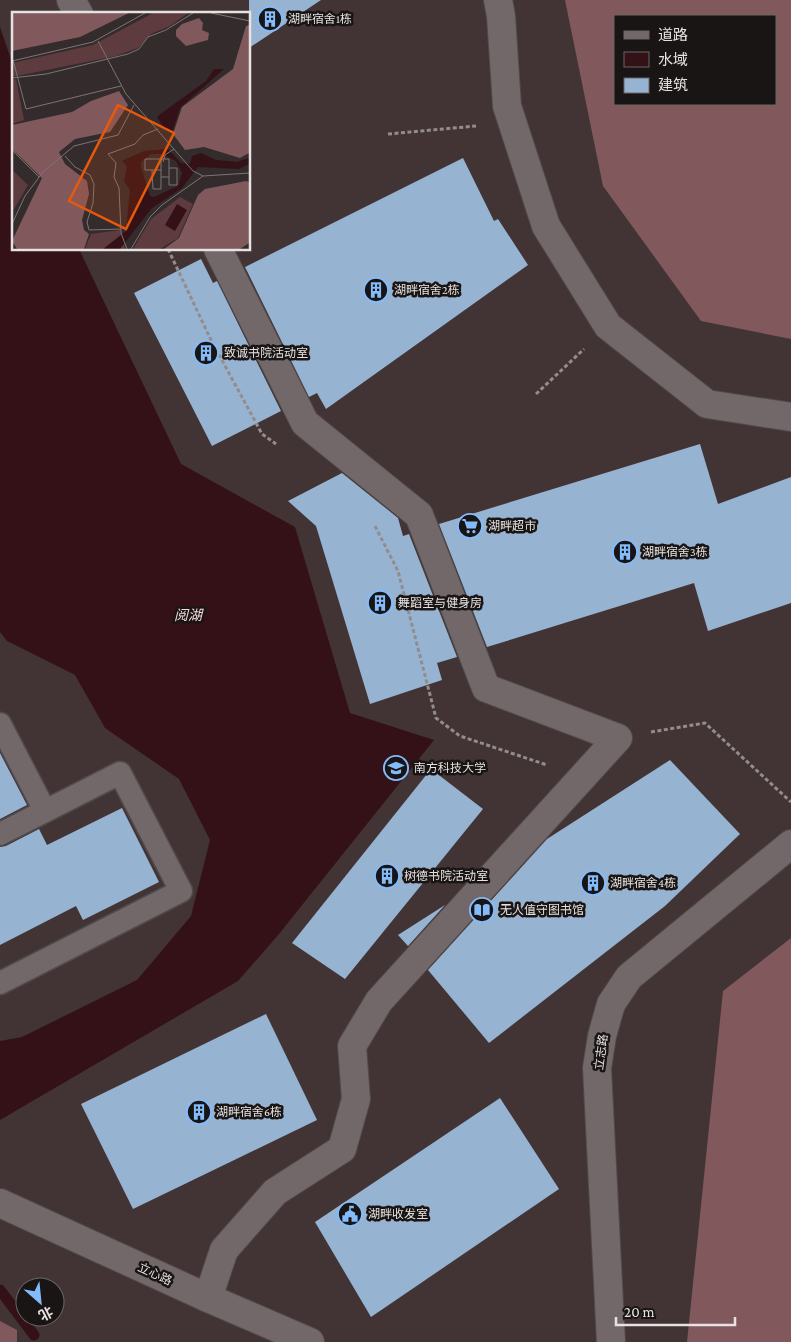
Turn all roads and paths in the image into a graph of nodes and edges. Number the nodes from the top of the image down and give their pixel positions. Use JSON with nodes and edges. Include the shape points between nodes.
{"nodes":[{"id":1,"x":71,"y":0,"type":"edge"},
{"id":2,"x":498,"y":0,"type":"edge"},
{"id":3,"x":78,"y":12,"type":"edge"},
{"id":4,"x":512,"y":122,"type":"junction"},
{"id":5,"x":388,"y":134,"type":"dead end"},
{"id":6,"x":168,"y":250,"type":"edge"},
{"id":7,"x":218,"y":250,"type":"edge"},
{"id":8,"x":608,"y":326,"type":"junction"},
{"id":9,"x":536,"y":394,"type":"dead end"},
{"id":10,"x":791,"y":417,"type":"edge"},
{"id":11,"x":280,"y":448,"type":"dead end"},
{"id":12,"x":374,"y":524,"type":"dead end"},
{"id":13,"x":0,"y":724,"type":"edge"},
{"id":14,"x":618,"y":738,"type":"junction"},
{"id":15,"x":552,"y":766,"type":"dead end"},
{"id":16,"x":791,"y":802,"type":"edge"},
{"id":17,"x":44,"y":811,"type":"junction"},
{"id":18,"x":0,"y":834,"type":"edge"},
{"id":19,"x":791,"y":844,"type":"edge"},
{"id":20,"x":2,"y":977,"type":"edge"},
{"id":21,"x":0,"y":1203,"type":"edge"},
{"id":22,"x":208,"y":1298,"type":"junction"},
{"id":23,"x":310,"y":1342,"type":"edge"},
{"id":24,"x":611,"y":1342,"type":"edge"}],
"edges":[{"from":1,"to":3,"type":"street"},
{"from":2,"to":4,"type":"street","via":[[507,106]]},
{"from":4,"to":5,"type":"path"},
{"from":4,"to":8,"type":"street","via":[[546,226]]},
{"from":6,"to":11,"type":"path","via":[[211,340],[262,434]]},
{"from":7,"to":14,"type":"street","via":[[305,423],[419,515],[486,688]]},
{"from":8,"to":9,"type":"path"},
{"from":8,"to":10,"type":"street","via":[[707,404]]},
{"from":12,"to":15,"type":"path","via":[[398,571],[436,718],[460,736]]},
{"from":13,"to":17,"type":"lane"},
{"from":14,"to":16,"type":"path","via":[[705,723]]},
{"from":14,"to":22,"type":"street","via":[[379,1001],[352,1046],[356,1099],[342,1149],[275,1192],[224,1250]]},
{"from":17,"to":18,"type":"lane"},
{"from":17,"to":20,"type":"lane","via":[[120,772],[181,890]]},
{"from":19,"to":24,"type":"street","name":"立志路","via":[[629,977],[611,1004],[597,1068]]},
{"from":21,"to":22,"type":"street","name":"立心路"},
{"from":22,"to":23,"type":"street","name":"立心路"}]}
